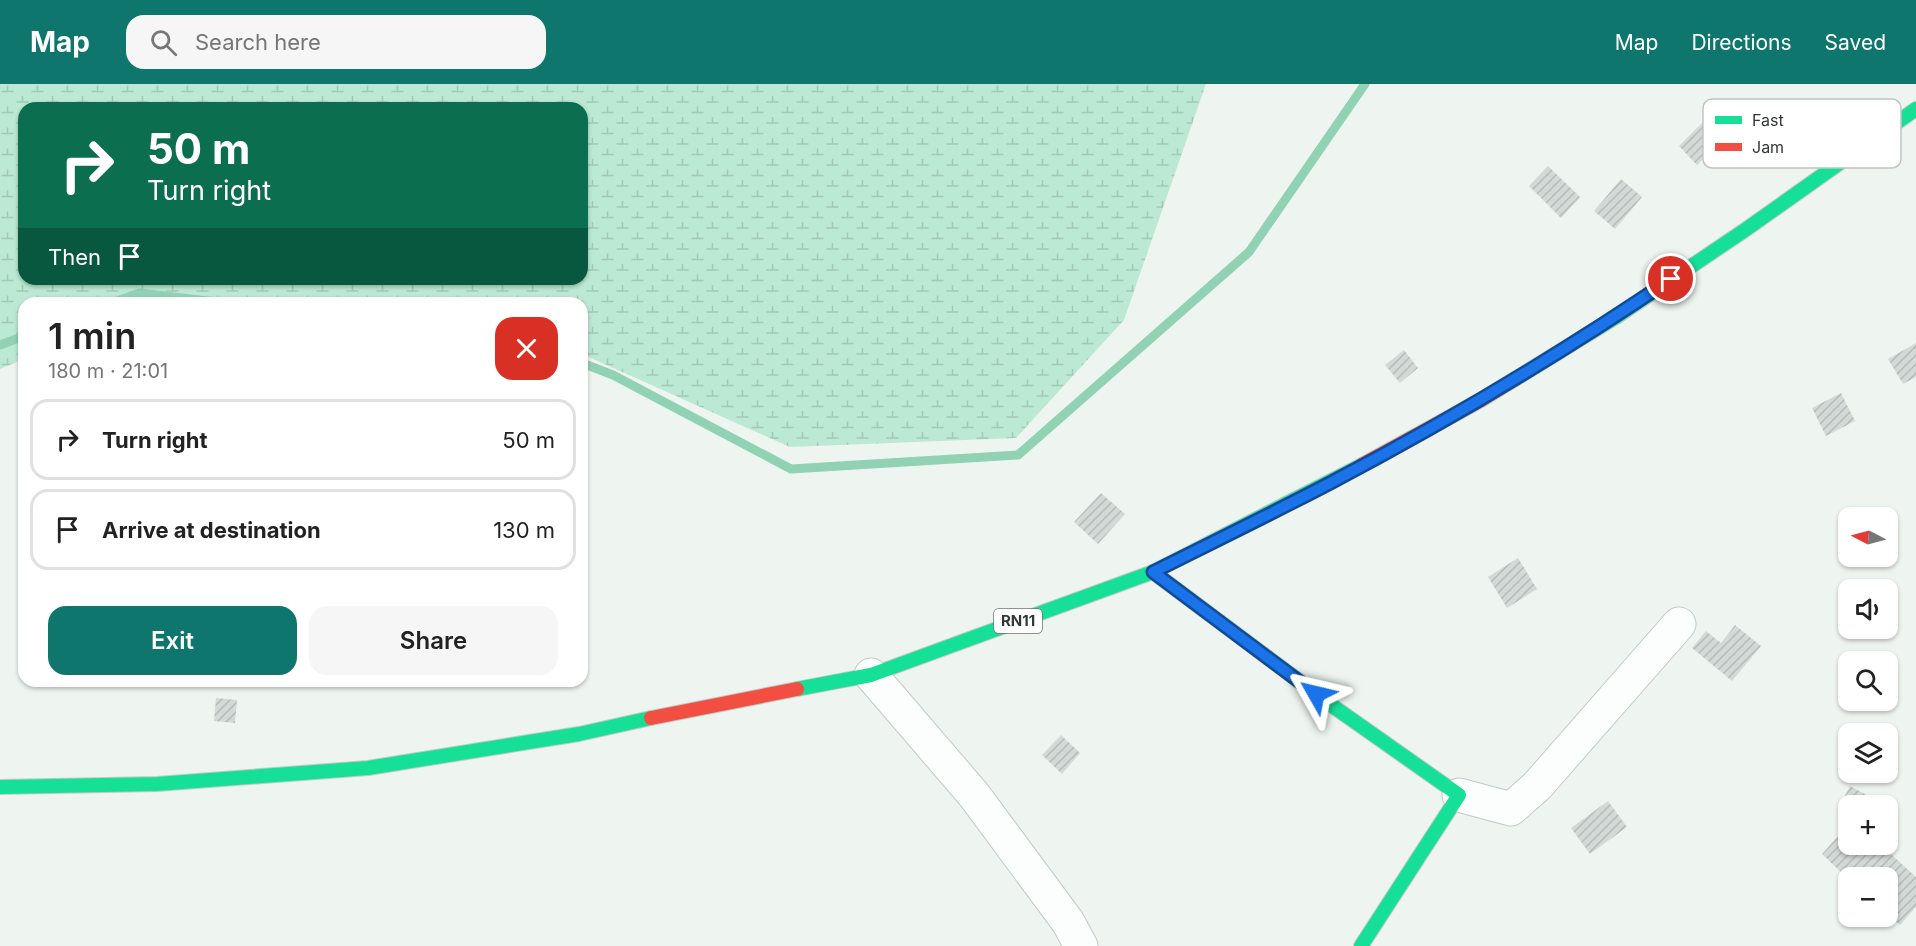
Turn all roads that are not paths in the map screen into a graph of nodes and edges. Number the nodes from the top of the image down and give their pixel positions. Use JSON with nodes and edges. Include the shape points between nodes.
{"nodes":[{"id":1,"x":1916,"y":109,"type":"edge"},
{"id":2,"x":1901,"y":120,"type":"edge"},
{"id":3,"x":1833,"y":168,"type":"edge"},
{"id":4,"x":1153,"y":572,"type":"junction"},
{"id":5,"x":1679,"y":624,"type":"dead end"},
{"id":6,"x":871,"y":675,"type":"junction"},
{"id":7,"x":0,"y":787,"type":"edge"},
{"id":8,"x":1459,"y":795,"type":"junction"},
{"id":9,"x":1081,"y":946,"type":"edge"},
{"id":10,"x":1361,"y":946,"type":"edge"}],
"edges":[{"from":1,"to":2,"type":"main road","number":"RN11"},
{"from":3,"to":4,"type":"main road","number":"RN11","via":[[1626,310],[1481,400],[1333,481]]},
{"from":4,"to":6,"type":"main road","number":"RN11"},
{"from":4,"to":8,"type":"main road"},
{"from":5,"to":8,"type":"street","via":[[1537,786],[1511,809]]},
{"from":6,"to":7,"type":"main road","number":"RN11","via":[[579,734],[368,768],[157,784]]},
{"from":6,"to":9,"type":"street","via":[[974,795],[1068,922]]},
{"from":8,"to":10,"type":"main road"}]}
